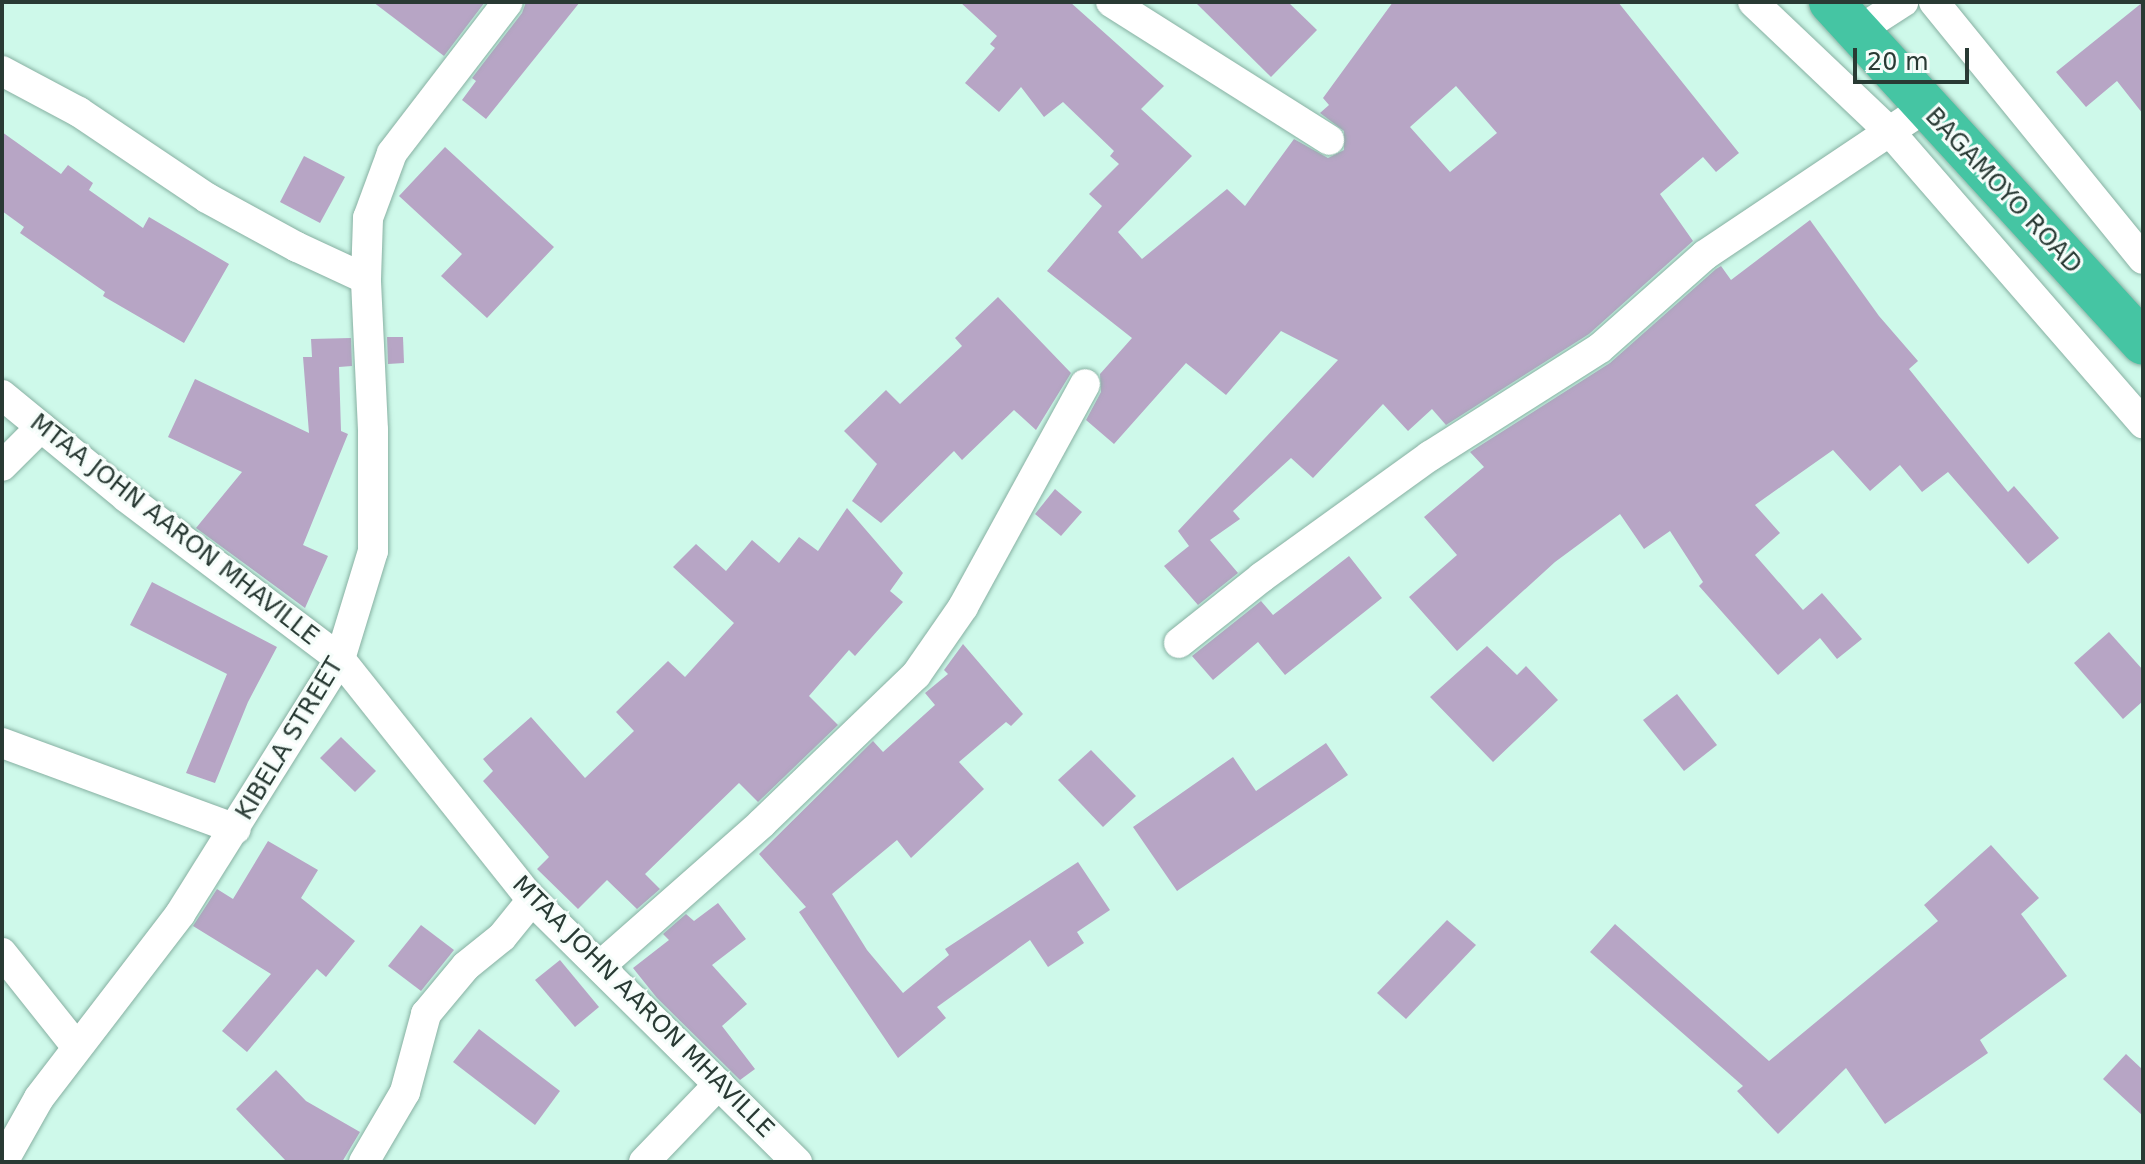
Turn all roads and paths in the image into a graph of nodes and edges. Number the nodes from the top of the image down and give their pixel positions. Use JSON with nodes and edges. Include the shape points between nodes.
{"nodes":[{"id":1,"x":508,"y":2,"type":"edge"},
{"id":2,"x":1111,"y":2,"type":"edge"},
{"id":3,"x":1753,"y":2,"type":"edge"},
{"id":4,"x":1903,"y":2,"type":"edge"},
{"id":5,"x":1934,"y":2,"type":"edge"},
{"id":6,"x":1844,"y":16,"type":"edge"},
{"id":7,"x":2,"y":71,"type":"edge"},
{"id":8,"x":1926,"y":107,"type":"junction"},
{"id":9,"x":1890,"y":132,"type":"junction"},
{"id":10,"x":1329,"y":140,"type":"dead end"},
{"id":11,"x":2143,"y":259,"type":"edge"},
{"id":12,"x":366,"y":279,"type":"junction"},
{"id":13,"x":2143,"y":343,"type":"edge"},
{"id":14,"x":1085,"y":384,"type":"dead end"},
{"id":15,"x":2,"y":395,"type":"edge"},
{"id":16,"x":2143,"y":423,"type":"edge"},
{"id":17,"x":41,"y":427,"type":"junction"},
{"id":18,"x":2,"y":466,"type":"edge"},
{"id":19,"x":1179,"y":643,"type":"dead end"},
{"id":20,"x":340,"y":659,"type":"junction"},
{"id":21,"x":2,"y":743,"type":"edge"},
{"id":22,"x":236,"y":829,"type":"junction"},
{"id":23,"x":532,"y":900,"type":"junction"},
{"id":24,"x":2,"y":953,"type":"edge"},
{"id":25,"x":600,"y":966,"type":"junction"},
{"id":26,"x":76,"y":1046,"type":"junction"},
{"id":27,"x":719,"y":1084,"type":"junction"},
{"id":28,"x":3,"y":1162,"type":"edge"},
{"id":29,"x":364,"y":1162,"type":"edge"},
{"id":30,"x":644,"y":1162,"type":"edge"},
{"id":31,"x":797,"y":1162,"type":"edge"}],
"edges":[{"from":1,"to":12,"type":"street","name":"KIBELA STREET","via":[[392,153],[368,218]]},
{"from":2,"to":10,"type":"street"},
{"from":3,"to":9,"type":"street"},
{"from":4,"to":6,"type":"street"},
{"from":5,"to":11,"type":"street"},
{"from":6,"to":8,"type":"highway","name":"BAGAMOYO ROAD"},
{"from":7,"to":12,"type":"street","via":[[79,112],[207,198]]},
{"from":8,"to":9,"type":"street"},
{"from":8,"to":13,"type":"highway","name":"BAGAMOYO ROAD"},
{"from":9,"to":16,"type":"street"},
{"from":9,"to":19,"type":"street","via":[[1705,255],[1600,348],[1430,456]]},
{"from":12,"to":20,"type":"street","name":"KIBELA STREET","via":[[373,551]]},
{"from":14,"to":25,"type":"street","via":[[963,607],[916,675],[762,823]]},
{"from":15,"to":17,"type":"street","name":"MTAA JOHN AARON MHAVILLE"},
{"from":17,"to":18,"type":"street"},
{"from":17,"to":20,"type":"street","name":"MTAA JOHN AARON MHAVILLE"},
{"from":20,"to":22,"type":"street","name":"KIBELA STREET"},
{"from":20,"to":23,"type":"street","name":"MTAA JOHN AARON MHAVILLE"},
{"from":21,"to":22,"type":"street"},
{"from":22,"to":26,"type":"street","name":"KIBELA STREET","via":[[140,971]]},
{"from":23,"to":25,"type":"street","name":"MTAA JOHN AARON MHAVILLE"},
{"from":23,"to":29,"type":"street","via":[[426,1014],[405,1092]]},
{"from":24,"to":26,"type":"street"},
{"from":25,"to":27,"type":"street","name":"MTAA JOHN AARON MHAVILLE"},
{"from":26,"to":28,"type":"street","name":"KIBELA STREET"},
{"from":27,"to":30,"type":"street"},
{"from":27,"to":31,"type":"street","name":"MTAA JOHN AARON MHAVILLE"}]}
